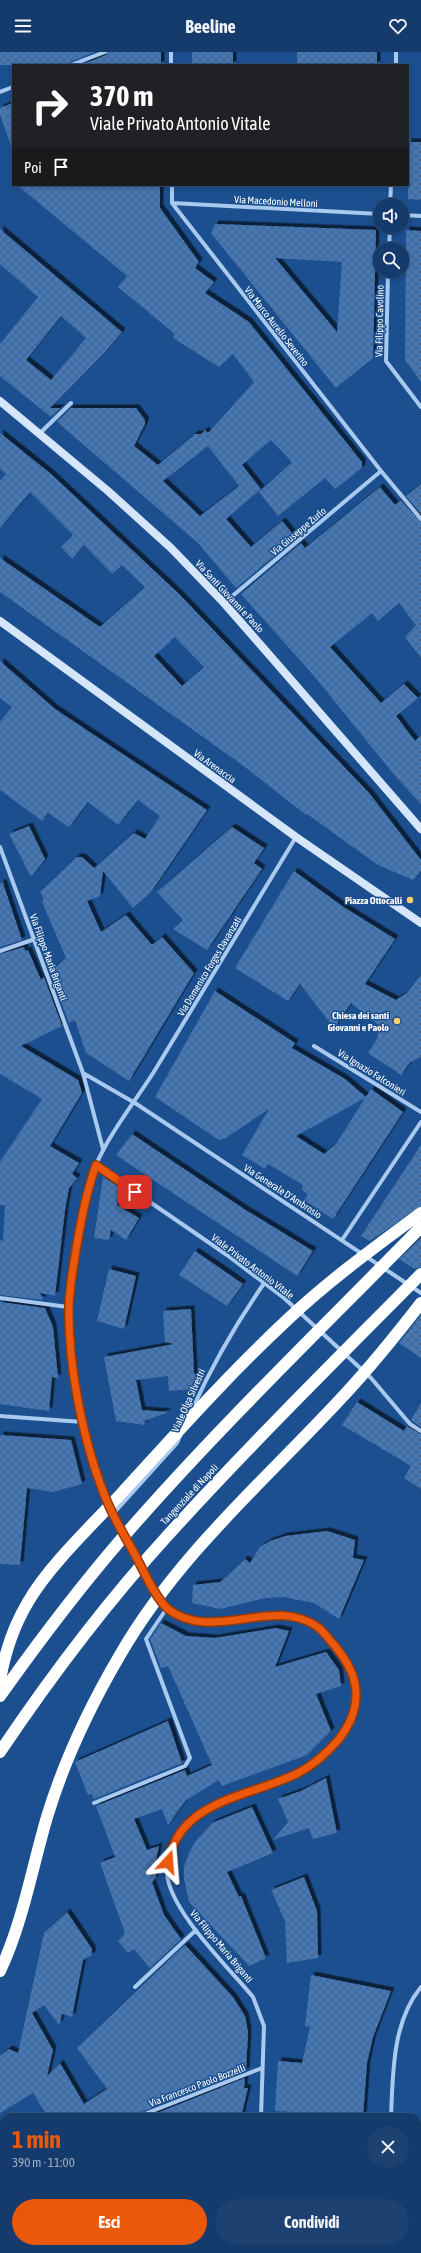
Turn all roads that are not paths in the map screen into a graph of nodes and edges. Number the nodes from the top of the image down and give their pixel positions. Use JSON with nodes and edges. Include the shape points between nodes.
{"nodes":[{"id":1,"x":105,"y":52,"type":"edge"},
{"id":2,"x":171,"y":52,"type":"edge"},
{"id":3,"x":396,"y":52,"type":"edge"},
{"id":4,"x":74,"y":64,"type":"edge"},
{"id":5,"x":171,"y":64,"type":"edge"},
{"id":6,"x":396,"y":64,"type":"edge"},
{"id":7,"x":12,"y":87,"type":"edge"},
{"id":8,"x":0,"y":92,"type":"edge"},
{"id":9,"x":172,"y":186,"type":"edge"},
{"id":10,"x":391,"y":186,"type":"edge"},
{"id":11,"x":390,"y":198,"type":"edge"},
{"id":12,"x":172,"y":203,"type":"junction"},
{"id":13,"x":373,"y":214,"type":"edge"},
{"id":14,"x":409,"y":215,"type":"edge"},
{"id":15,"x":421,"y":216,"type":"edge"},
{"id":16,"x":388,"y":278,"type":"edge"},
{"id":17,"x":0,"y":401,"type":"edge"},
{"id":18,"x":71,"y":403,"type":"dead end"},
{"id":19,"x":421,"y":407,"type":"edge"},
{"id":20,"x":39,"y":434,"type":"junction"},
{"id":21,"x":381,"y":471,"type":"junction"},
{"id":22,"x":421,"y":519,"type":"edge"},
{"id":23,"x":224,"y":603,"type":"junction"},
{"id":24,"x":0,"y":622,"type":"edge"},
{"id":25,"x":421,"y":829,"type":"edge"},
{"id":26,"x":296,"y":837,"type":"junction"},
{"id":27,"x":0,"y":847,"type":"edge"},
{"id":28,"x":421,"y":923,"type":"edge"},
{"id":29,"x":35,"y":939,"type":"junction"},
{"id":30,"x":0,"y":951,"type":"edge"},
{"id":31,"x":314,"y":1046,"type":"dead end"},
{"id":32,"x":83,"y":1073,"type":"junction"},
{"id":33,"x":135,"y":1103,"type":"junction"},
{"id":34,"x":421,"y":1112,"type":"edge"},
{"id":35,"x":421,"y":1122,"type":"edge"},
{"id":36,"x":103,"y":1149,"type":"junction"},
{"id":37,"x":96,"y":1165,"type":"junction"},
{"id":38,"x":421,"y":1213,"type":"edge"},
{"id":39,"x":421,"y":1228,"type":"edge"},
{"id":40,"x":342,"y":1240,"type":"junction"},
{"id":41,"x":421,"y":1274,"type":"edge"},
{"id":42,"x":265,"y":1282,"type":"junction"},
{"id":43,"x":421,"y":1293,"type":"edge"},
{"id":44,"x":0,"y":1298,"type":"edge"},
{"id":45,"x":421,"y":1303,"type":"edge"},
{"id":46,"x":68,"y":1307,"type":"junction"},
{"id":47,"x":0,"y":1416,"type":"edge"},
{"id":48,"x":83,"y":1422,"type":"junction"},
{"id":49,"x":421,"y":1431,"type":"edge"},
{"id":50,"x":113,"y":1514,"type":"junction"},
{"id":51,"x":167,"y":1608,"type":"junction"},
{"id":52,"x":0,"y":1680,"type":"edge"},
{"id":53,"x":0,"y":1696,"type":"edge"},
{"id":54,"x":0,"y":1752,"type":"edge"},
{"id":55,"x":94,"y":1803,"type":"dead end"},
{"id":56,"x":196,"y":1930,"type":"junction"},
{"id":57,"x":0,"y":1971,"type":"edge"},
{"id":58,"x":134,"y":1987,"type":"dead end"},
{"id":59,"x":421,"y":1987,"type":"edge"},
{"id":60,"x":262,"y":2068,"type":"junction"},
{"id":61,"x":147,"y":2113,"type":"edge"},
{"id":62,"x":261,"y":2113,"type":"edge"},
{"id":63,"x":391,"y":2113,"type":"edge"}],
"edges":[{"from":1,"to":4,"type":"street"},
{"from":2,"to":5,"type":"street"},
{"from":3,"to":6,"type":"street"},
{"from":7,"to":8,"type":"street"},
{"from":9,"to":12,"type":"street"},
{"from":10,"to":11,"type":"street"},
{"from":12,"to":13,"type":"street","name":"Via Macedonio Melloni"},
{"from":12,"to":21,"type":"street","name":"Via Marco Aurelio Severino"},
{"from":14,"to":15,"type":"street"},
{"from":16,"to":19,"type":"street","name":"Via Filippo Cavolino","via":[[386,361]]},
{"from":17,"to":20,"type":"main road","name":"Via Santi Giovanni e Paolo"},
{"from":18,"to":20,"type":"street"},
{"from":20,"to":23,"type":"main road","name":"Via Santi Giovanni e Paolo","via":[[172,548]]},
{"from":21,"to":22,"type":"street","name":"Via Marco Aurelio Severino"},
{"from":21,"to":23,"type":"street","name":"Via Giuseppe Zurlo"},
{"from":23,"to":25,"type":"main road","name":"Via Santi Giovanni e Paolo"},
{"from":24,"to":26,"type":"main road","name":"Via Arenaccia"},
{"from":26,"to":28,"type":"main road","name":"Via Arenaccia"},
{"from":26,"to":33,"type":"street","name":"Via Domenico Forges Davanzati"},
{"from":27,"to":29,"type":"street","name":"Via Filippo Maria Briganti"},
{"from":29,"to":30,"type":"street"},
{"from":29,"to":32,"type":"street","name":"Via Filippo Maria Briganti"},
{"from":31,"to":34,"type":"street","name":"Via Ignazio Falconieri"},
{"from":32,"to":33,"type":"street"},
{"from":32,"to":36,"type":"street","name":"Via Filippo Maria Briganti"},
{"from":33,"to":36,"type":"street","name":"Via Filippo Maria Briganti"},
{"from":33,"to":40,"type":"street","name":"Via Generale D'Ambrosio"},
{"from":35,"to":40,"type":"street"},
{"from":36,"to":37,"type":"street","name":"Via Filippo Maria Briganti"},
{"from":37,"to":42,"type":"street","name":"Viale Privato Antonio Vitale"},
{"from":37,"to":46,"type":"street","name":"Via Filippo Maria Briganti","via":[[86,1193]]},
{"from":38,"to":52,"type":"highway","bridge":true,"via":[[337,1277],[285,1322],[212,1396],[58,1563],[28,1601],[8,1643]]},
{"from":39,"to":53,"type":"highway","name":"Tangenziale di Napoli","bridge":true,"via":[[232,1419],[160,1496],[68,1604]]},
{"from":40,"to":43,"type":"street","name":"Via Generale D'Ambrosio"},
{"from":41,"to":54,"type":"highway","name":"Tangenziale di Napoli","bridge":true,"via":[[228,1470],[168,1535],[81,1641]]},
{"from":42,"to":49,"type":"street","name":"Viale Privato Antonio Vitale","via":[[371,1378],[410,1424]]},
{"from":42,"to":50,"type":"street","name":"Viale Olga Silvestri","via":[[233,1329],[210,1370],[177,1443]]},
{"from":44,"to":46,"type":"street"},
{"from":45,"to":57,"type":"highway","bridge":true,"via":[[346,1394],[184,1564],[143,1618],[100,1691],[72,1750],[48,1814],[20,1916]]},
{"from":46,"to":48,"type":"street","name":"Via Filippo Maria Briganti","via":[[70,1347]]},
{"from":47,"to":48,"type":"street"},
{"from":48,"to":50,"type":"street","name":"Via Filippo Maria Briganti","via":[[100,1485]]},
{"from":50,"to":51,"type":"street","name":"Via Filippo Maria Briganti"},
{"from":51,"to":55,"type":"street","via":[[146,1639],[190,1758],[189,1763]]},
{"from":51,"to":56,"type":"street","name":"Via Filippo Maria Briganti","via":[[184,1619],[211,1622],[286,1616],[302,1620],[318,1628],[331,1641],[342,1655],[355,1680],[356,1706],[351,1720],[331,1749],[316,1762],[286,1779],[204,1809],[191,1820],[179,1836],[170,1852],[167,1872],[172,1890],[186,1918]]},
{"from":56,"to":58,"type":"street"},
{"from":56,"to":60,"type":"street","name":"Via Filippo Maria Briganti","via":[[253,1996],[264,2026]]},
{"from":59,"to":63,"type":"street","via":[[410,2000],[400,2028],[393,2071]]},
{"from":60,"to":61,"type":"street","name":"Via Francesco Paolo Bozzelli"},
{"from":60,"to":62,"type":"street","name":"Via Filippo Maria Briganti"}]}
